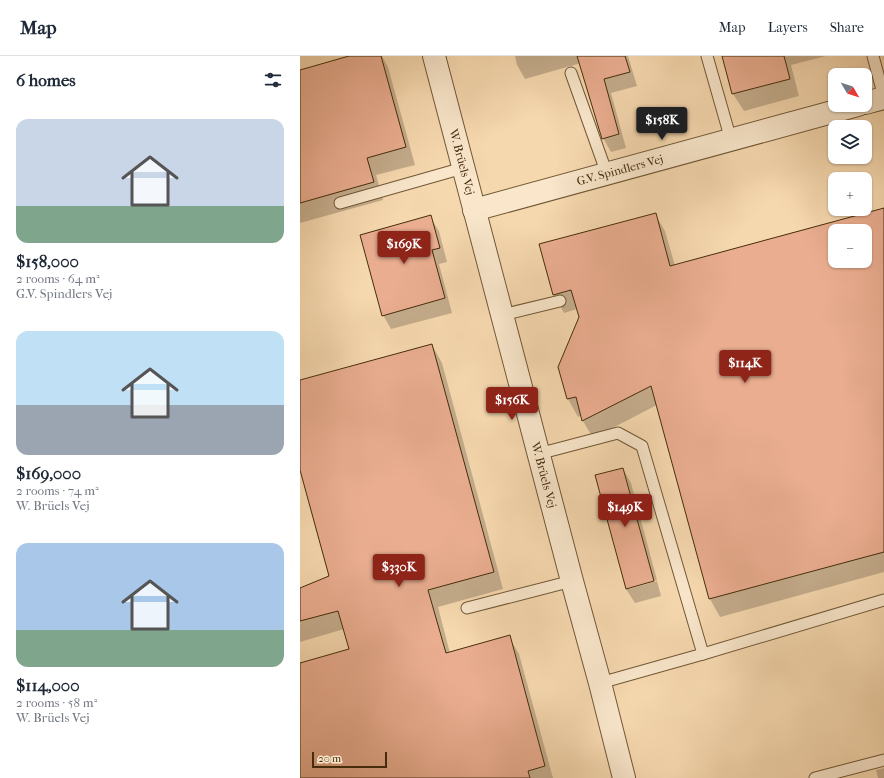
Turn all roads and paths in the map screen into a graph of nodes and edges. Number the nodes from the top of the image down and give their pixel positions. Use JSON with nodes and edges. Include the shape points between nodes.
{"nodes":[{"id":1,"x":434,"y":56,"type":"edge"},
{"id":2,"x":707,"y":56,"type":"edge"},
{"id":3,"x":873,"y":56,"type":"edge"},
{"id":4,"x":571,"y":73,"type":"dead end"},
{"id":5,"x":884,"y":97,"type":"edge"},
{"id":6,"x":872,"y":101,"type":"edge"},
{"id":7,"x":833,"y":112,"type":"edge"},
{"id":8,"x":731,"y":140,"type":"junction"},
{"id":9,"x":463,"y":168,"type":"junction"},
{"id":10,"x":607,"y":174,"type":"junction"},
{"id":11,"x":340,"y":203,"type":"dead end"},
{"id":12,"x":474,"y":210,"type":"junction"},
{"id":13,"x":560,"y":301,"type":"dead end"},
{"id":14,"x":502,"y":315,"type":"junction"},
{"id":15,"x":538,"y":454,"type":"junction"},
{"id":16,"x":572,"y":581,"type":"junction"},
{"id":17,"x":884,"y":600,"type":"edge"},
{"id":18,"x":467,"y":608,"type":"dead end"},
{"id":19,"x":703,"y":654,"type":"junction"},
{"id":20,"x":600,"y":683,"type":"junction"},
{"id":21,"x":884,"y":760,"type":"edge"},
{"id":22,"x":624,"y":778,"type":"edge"},
{"id":23,"x":815,"y":778,"type":"edge"}],
"edges":[{"from":1,"to":9,"type":"street","name":"W. Brüels Vej"},
{"from":2,"to":8,"type":"lane"},
{"from":3,"to":5,"type":"lane"},
{"from":4,"to":10,"type":"lane"},
{"from":5,"to":6,"type":"street"},
{"from":7,"to":8,"type":"street","name":"G.V. Spindlers Vej"},
{"from":8,"to":10,"type":"street","name":"G.V. Spindlers Vej"},
{"from":9,"to":11,"type":"lane"},
{"from":9,"to":12,"type":"street","name":"W. Brüels Vej"},
{"from":10,"to":12,"type":"street","name":"G.V. Spindlers Vej"},
{"from":12,"to":14,"type":"street","name":"W. Brüels Vej"},
{"from":13,"to":14,"type":"lane"},
{"from":14,"to":15,"type":"street","name":"W. Brüels Vej"},
{"from":15,"to":16,"type":"street","name":"W. Brüels Vej"},
{"from":15,"to":19,"type":"lane","via":[[618,433],[642,446]]},
{"from":16,"to":18,"type":"lane"},
{"from":16,"to":20,"type":"street","name":"W. Brüels Vej"},
{"from":17,"to":19,"type":"lane"},
{"from":19,"to":20,"type":"lane"},
{"from":20,"to":22,"type":"street","name":"W. Brüels Vej"},
{"from":21,"to":23,"type":"lane"}]}
